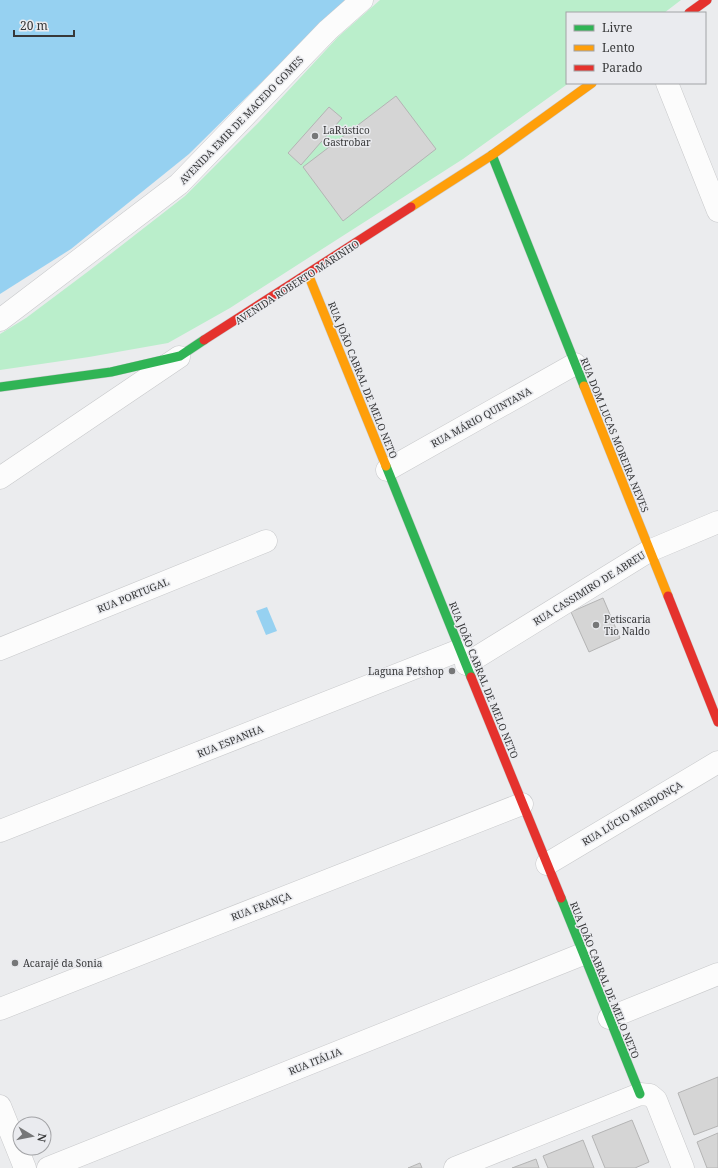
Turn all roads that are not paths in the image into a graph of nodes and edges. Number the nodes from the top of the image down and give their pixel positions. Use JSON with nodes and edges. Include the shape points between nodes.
{"nodes":[{"id":1,"x":362,"y":0,"type":"edge"},
{"id":2,"x":707,"y":0,"type":"edge"},
{"id":3,"x":690,"y":12,"type":"edge"},
{"id":4,"x":591,"y":84,"type":"edge"},
{"id":5,"x":667,"y":84,"type":"edge"},
{"id":6,"x":492,"y":156,"type":"junction"},
{"id":7,"x":718,"y":211,"type":"edge"},
{"id":8,"x":308,"y":274,"type":"junction"},
{"id":9,"x":0,"y":320,"type":"edge"},
{"id":10,"x":180,"y":356,"type":"junction"},
{"id":11,"x":574,"y":364,"type":"junction"},
{"id":12,"x":0,"y":388,"type":"edge"},
{"id":13,"x":387,"y":470,"type":"junction"},
{"id":14,"x":0,"y":478,"type":"edge"},
{"id":15,"x":718,"y":522,"type":"edge"},
{"id":16,"x":266,"y":541,"type":"dead end"},
{"id":17,"x":649,"y":551,"type":"junction"},
{"id":18,"x":0,"y":649,"type":"edge"},
{"id":19,"x":463,"y":657,"type":"junction"},
{"id":20,"x":718,"y":722,"type":"edge"},
{"id":21,"x":718,"y":762,"type":"edge"},
{"id":22,"x":522,"y":804,"type":"junction"},
{"id":23,"x":0,"y":831,"type":"edge"},
{"id":24,"x":547,"y":864,"type":"junction"},
{"id":25,"x":583,"y":954,"type":"junction"},
{"id":26,"x":718,"y":974,"type":"edge"},
{"id":27,"x":0,"y":1009,"type":"edge"},
{"id":28,"x":609,"y":1018,"type":"junction"},
{"id":29,"x":640,"y":1094,"type":"junction"},
{"id":30,"x":0,"y":1106,"type":"edge"},
{"id":31,"x":25,"y":1168,"type":"edge"},
{"id":32,"x":48,"y":1168,"type":"edge"},
{"id":33,"x":455,"y":1168,"type":"edge"},
{"id":34,"x":683,"y":1168,"type":"edge"}],
"edges":[{"from":1,"to":9,"type":"street","name":"AVENIDA EMIR DE MACEDO GOMES","via":[[328,30],[179,184]]},
{"from":2,"to":3,"type":"street"},
{"from":4,"to":6,"type":"street","name":"AVENIDA ROBERTO MARINHO"},
{"from":5,"to":7,"type":"street"},
{"from":6,"to":8,"type":"street","name":"AVENIDA ROBERTO MARINHO"},
{"from":6,"to":11,"type":"street","name":"RUA DOM LUCAS MOREIRA NEVES"},
{"from":8,"to":10,"type":"street","name":"AVENIDA ROBERTO MARINHO"},
{"from":8,"to":13,"type":"street","name":"RUA JOÃO CABRAL DE MELO NETO"},
{"from":10,"to":12,"type":"street","via":[[111,372]]},
{"from":10,"to":14,"type":"street","name":"AVENIDA ROBERTO MARINHO"},
{"from":11,"to":13,"type":"street","name":"RUA MÁRIO QUINTANA"},
{"from":11,"to":17,"type":"street","name":"RUA DOM LUCAS MOREIRA NEVES"},
{"from":13,"to":19,"type":"street","name":"RUA JOÃO CABRAL DE MELO NETO"},
{"from":15,"to":17,"type":"street","name":"RUA CASSIMIRO DE ABREU"},
{"from":16,"to":18,"type":"street","name":"RUA PORTUGAL"},
{"from":17,"to":19,"type":"street","name":"RUA CASSIMIRO DE ABREU"},
{"from":17,"to":20,"type":"street","name":"RUA DOM LUCAS MOREIRA NEVES"},
{"from":19,"to":22,"type":"street","name":"RUA JOÃO CABRAL DE MELO NETO"},
{"from":19,"to":23,"type":"street","name":"RUA ESPANHA"},
{"from":21,"to":24,"type":"street","name":"RUA LÚCIO MENDONÇA"},
{"from":22,"to":24,"type":"street","name":"RUA JOÃO CABRAL DE MELO NETO"},
{"from":22,"to":27,"type":"street","name":"RUA FRANÇA"},
{"from":24,"to":25,"type":"street","name":"RUA JOÃO CABRAL DE MELO NETO"},
{"from":25,"to":28,"type":"street","name":"RUA JOÃO CABRAL DE MELO NETO"},
{"from":25,"to":32,"type":"street","name":"RUA ITÁLIA"},
{"from":26,"to":28,"type":"street"},
{"from":28,"to":29,"type":"street","name":"RUA JOÃO CABRAL DE MELO NETO"},
{"from":29,"to":33,"type":"street"},
{"from":29,"to":34,"type":"street","via":[[650,1095],[656,1100]]},
{"from":30,"to":31,"type":"street"}]}
